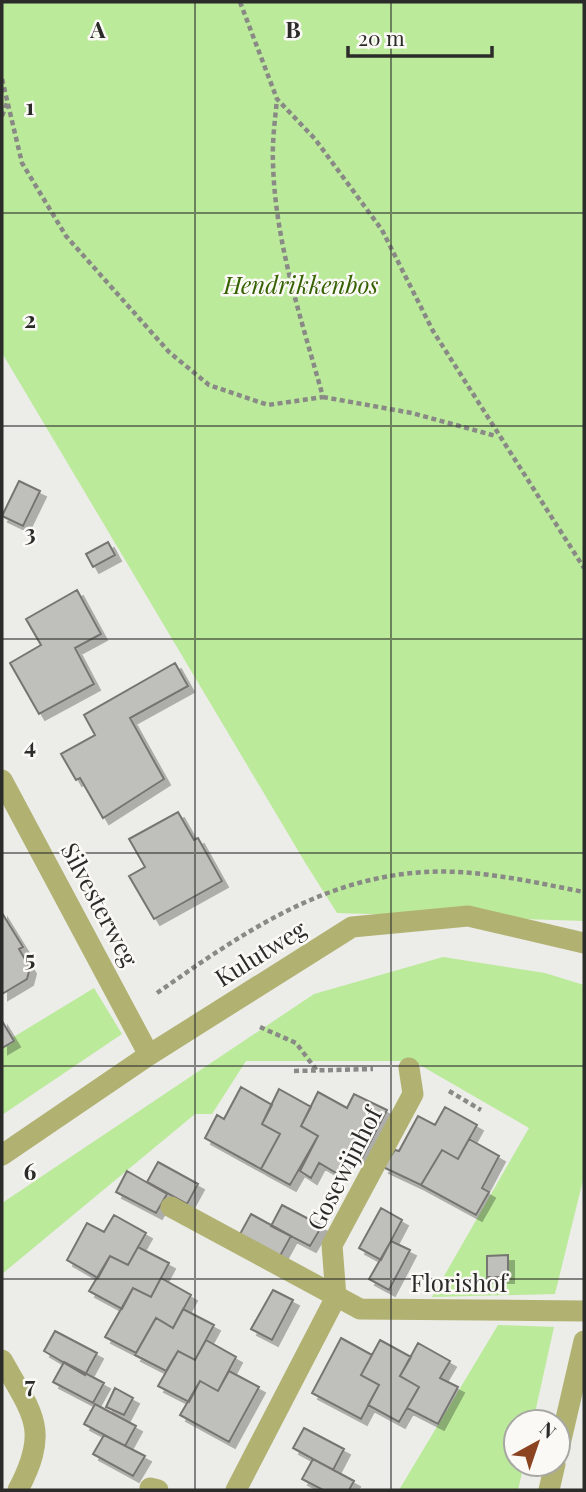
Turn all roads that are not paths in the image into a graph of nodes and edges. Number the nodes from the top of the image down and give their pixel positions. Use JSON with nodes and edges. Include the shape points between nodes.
{"nodes":[{"id":1,"x":2,"y":780,"type":"edge"},
{"id":2,"x":8,"y":802,"type":"edge"},
{"id":3,"x":584,"y":943,"type":"edge"},
{"id":4,"x":149,"y":1055,"type":"junction"},
{"id":5,"x":409,"y":1068,"type":"dead end"},
{"id":6,"x":2,"y":1155,"type":"edge"},
{"id":7,"x":171,"y":1207,"type":"dead end"},
{"id":8,"x":336,"y":1297,"type":"junction"},
{"id":9,"x":584,"y":1311,"type":"edge"},
{"id":10,"x":584,"y":1341,"type":"edge"},
{"id":11,"x":2,"y":1360,"type":"edge"},
{"id":12,"x":568,"y":1408,"type":"edge"},
{"id":13,"x":245,"y":1487,"type":"edge"},
{"id":14,"x":18,"y":1490,"type":"edge"}],
"edges":[{"from":1,"to":2,"type":"street","name":"Silvesterweg"},
{"from":2,"to":4,"type":"street","name":"Silvesterweg"},
{"from":3,"to":4,"type":"street","name":"Kulutweg","via":[[468,916],[352,927]]},
{"from":4,"to":6,"type":"street","name":"Kulutweg"},
{"from":5,"to":8,"type":"street","name":"Gosewijnhof","via":[[414,1094],[332,1245]]},
{"from":7,"to":8,"type":"street","name":"Florishof"},
{"from":8,"to":9,"type":"street","name":"Florishof","via":[[360,1309]]},
{"from":8,"to":13,"type":"street"},
{"from":10,"to":12,"type":"street"},
{"from":11,"to":14,"type":"street","via":[[34,1418],[35,1458]]}]}
